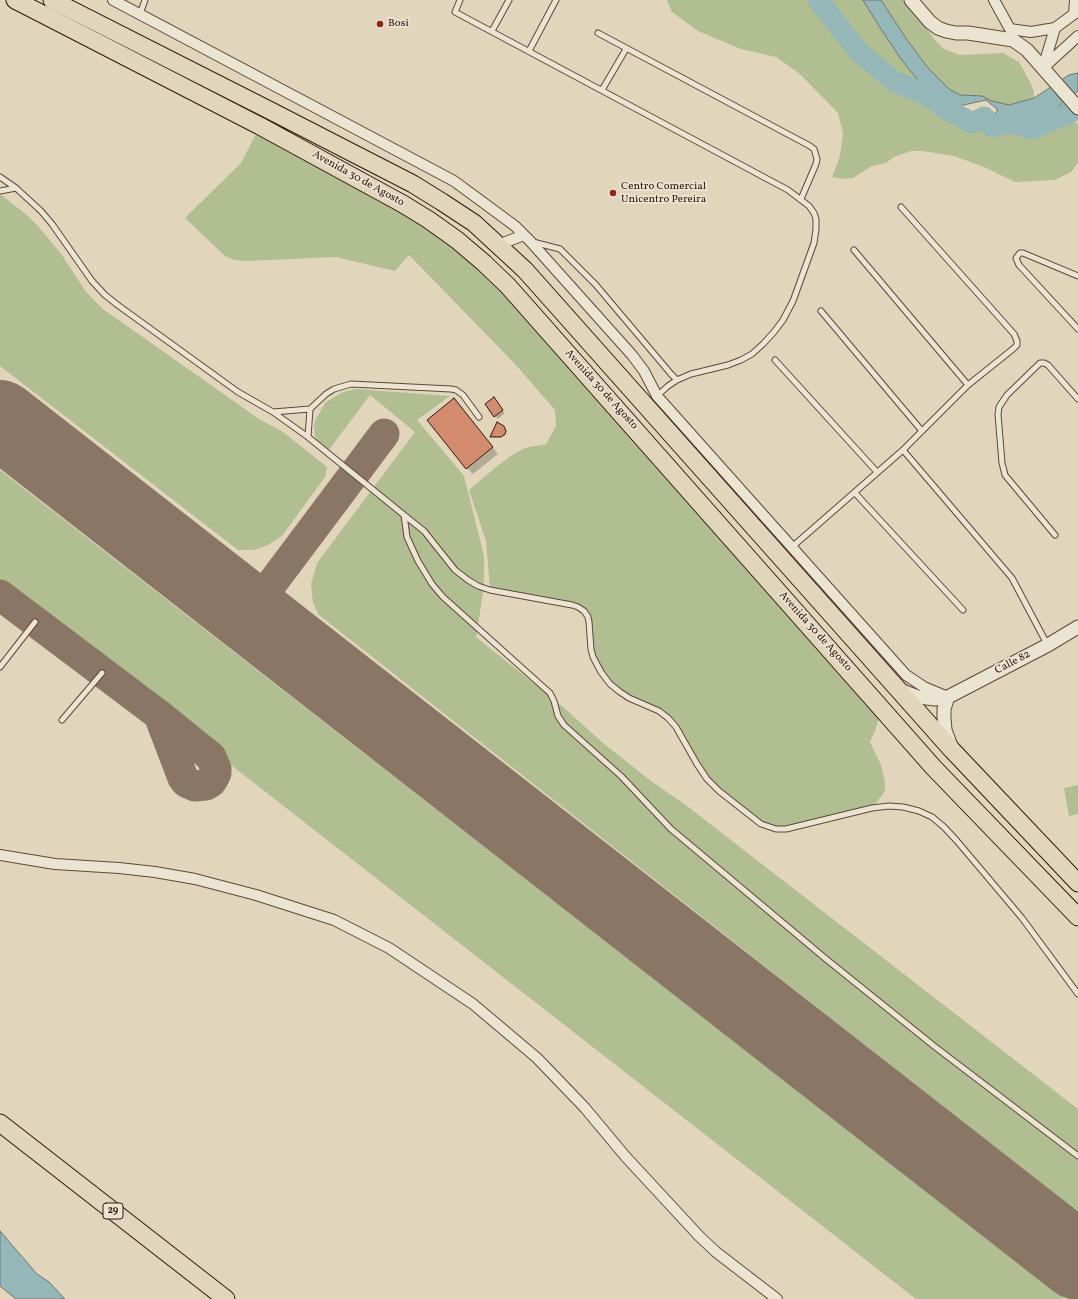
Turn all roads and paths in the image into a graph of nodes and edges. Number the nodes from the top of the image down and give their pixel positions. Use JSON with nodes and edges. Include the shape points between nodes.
{"nodes":[{"id":1,"x":15,"y":0,"type":"edge"},
{"id":2,"x":114,"y":0,"type":"edge"},
{"id":3,"x":145,"y":0,"type":"edge"},
{"id":4,"x":460,"y":0,"type":"edge"},
{"id":5,"x":509,"y":0,"type":"edge"},
{"id":6,"x":556,"y":0,"type":"edge"},
{"id":7,"x":994,"y":0,"type":"edge"},
{"id":8,"x":1075,"y":0,"type":"edge"},
{"id":9,"x":56,"y":1,"type":"edge"},
{"id":10,"x":914,"y":5,"type":"edge"},
{"id":11,"x":140,"y":14,"type":"junction"},
{"id":12,"x":1056,"y":28,"type":"junction"},
{"id":13,"x":492,"y":31,"type":"junction"},
{"id":14,"x":598,"y":33,"type":"dead end"},
{"id":15,"x":1006,"y":33,"type":"junction"},
{"id":16,"x":1078,"y":36,"type":"edge"},
{"id":17,"x":626,"y":49,"type":"junction"},
{"id":18,"x":529,"y":51,"type":"junction"},
{"id":19,"x":1043,"y":68,"type":"junction"},
{"id":20,"x":602,"y":90,"type":"junction"},
{"id":21,"x":1077,"y":107,"type":"edge"},
{"id":22,"x":0,"y":177,"type":"edge"},
{"id":23,"x":16,"y":188,"type":"junction"},
{"id":24,"x":0,"y":191,"type":"edge"},
{"id":25,"x":801,"y":198,"type":"junction"},
{"id":26,"x":901,"y":207,"type":"dead end"},
{"id":27,"x":527,"y":238,"type":"junction"},
{"id":28,"x":498,"y":246,"type":"junction"},
{"id":29,"x":854,"y":250,"type":"dead end"},
{"id":30,"x":1078,"y":276,"type":"edge"},
{"id":31,"x":821,"y":311,"type":"dead end"},
{"id":32,"x":1078,"y":329,"type":"edge"},
{"id":33,"x":775,"y":360,"type":"dead end"},
{"id":34,"x":677,"y":380,"type":"junction"},
{"id":35,"x":968,"y":385,"type":"junction"},
{"id":36,"x":1078,"y":398,"type":"edge"},
{"id":37,"x":652,"y":402,"type":"junction"},
{"id":38,"x":310,"y":409,"type":"junction"},
{"id":39,"x":273,"y":412,"type":"junction"},
{"id":40,"x":479,"y":417,"type":"dead end"},
{"id":41,"x":922,"y":431,"type":"junction"},
{"id":42,"x":308,"y":437,"type":"junction"},
{"id":43,"x":903,"y":450,"type":"junction"},
{"id":44,"x":878,"y":472,"type":"junction"},
{"id":45,"x":855,"y":493,"type":"junction"},
{"id":46,"x":404,"y":515,"type":"junction"},
{"id":47,"x":1055,"y":535,"type":"dead end"},
{"id":48,"x":792,"y":547,"type":"junction"},
{"id":49,"x":963,"y":610,"type":"dead end"},
{"id":50,"x":35,"y":622,"type":"dead end"},
{"id":51,"x":1078,"y":627,"type":"edge"},
{"id":52,"x":1048,"y":645,"type":"junction"},
{"id":53,"x":0,"y":667,"type":"edge"},
{"id":54,"x":102,"y":672,"type":"dead end"},
{"id":55,"x":899,"y":689,"type":"junction"},
{"id":56,"x":948,"y":697,"type":"junction"},
{"id":57,"x":62,"y":720,"type":"dead end"},
{"id":58,"x":952,"y":750,"type":"junction"},
{"id":59,"x":0,"y":855,"type":"edge"},
{"id":60,"x":1078,"y":884,"type":"edge"},
{"id":61,"x":1078,"y":917,"type":"edge"},
{"id":62,"x":1078,"y":994,"type":"edge"},
{"id":63,"x":0,"y":1124,"type":"edge"},
{"id":64,"x":1078,"y":1156,"type":"edge"},
{"id":65,"x":226,"y":1299,"type":"edge"},
{"id":66,"x":777,"y":1299,"type":"edge"}],
"edges":[{"from":1,"to":61,"type":"main road","name":"Avenida 30 de Agosto","via":[[260,126],[403,204],[430,220],[484,263],[508,286],[934,768]]},
{"from":2,"to":11,"type":"street"},
{"from":3,"to":11,"type":"lane"},
{"from":4,"to":13,"type":"lane","via":[[455,12]]},
{"from":5,"to":13,"type":"lane"},
{"from":6,"to":18,"type":"lane"},
{"from":7,"to":15,"type":"street"},
{"from":8,"to":12,"type":"street","via":[[1074,14]]},
{"from":9,"to":28,"type":"main road","name":"Avenida 30 de Agosto","via":[[413,184],[474,223]]},
{"from":10,"to":15,"type":"street","via":[[930,22],[946,31]]},
{"from":11,"to":27,"type":"street","via":[[454,181],[515,226]]},
{"from":12,"to":15,"type":"street"},
{"from":12,"to":19,"type":"street"},
{"from":13,"to":18,"type":"lane"},
{"from":14,"to":17,"type":"lane"},
{"from":15,"to":19,"type":"street","via":[[1027,50]]},
{"from":16,"to":19,"type":"street"},
{"from":17,"to":20,"type":"lane"},
{"from":17,"to":25,"type":"lane","via":[[814,149],[816,164]]},
{"from":18,"to":20,"type":"lane"},
{"from":19,"to":21,"type":"street"},
{"from":20,"to":25,"type":"lane"},
{"from":22,"to":23,"type":"lane"},
{"from":23,"to":24,"type":"lane"},
{"from":23,"to":39,"type":"lane","via":[[41,211],[82,269],[105,295],[238,392]]},
{"from":25,"to":34,"type":"lane","via":[[816,219],[814,243],[783,320],[764,344],[752,354],[728,365]]},
{"from":26,"to":35,"type":"lane","via":[[1016,338],[1016,347]]},
{"from":27,"to":28,"type":"street"},
{"from":27,"to":34,"type":"lane","via":[[560,249],[596,285]]},
{"from":27,"to":37,"type":"street","via":[[632,355],[644,371]]},
{"from":28,"to":37,"type":"main road","name":"Avenida 30 de Agosto"},
{"from":29,"to":35,"type":"lane"},
{"from":30,"to":32,"type":"lane","via":[[1023,252],[1016,258],[1019,265]]},
{"from":31,"to":41,"type":"lane"},
{"from":33,"to":44,"type":"lane"},
{"from":34,"to":37,"type":"lane"},
{"from":35,"to":41,"type":"lane"},
{"from":36,"to":47,"type":"lane","via":[[1048,365],[1040,363],[1006,395],[999,407],[1005,475]]},
{"from":37,"to":48,"type":"street"},
{"from":37,"to":55,"type":"main road","name":"Avenida 30 de Agosto"},
{"from":38,"to":39,"type":"lane"},
{"from":38,"to":40,"type":"lane","via":[[334,389],[351,384],[456,390],[463,395]]},
{"from":38,"to":42,"type":"lane"},
{"from":39,"to":42,"type":"lane"},
{"from":41,"to":43,"type":"lane"},
{"from":42,"to":46,"type":"lane"},
{"from":43,"to":44,"type":"lane"},
{"from":43,"to":52,"type":"lane","via":[[1012,578]]},
{"from":44,"to":45,"type":"lane"},
{"from":45,"to":48,"type":"lane"},
{"from":45,"to":49,"type":"lane"},
{"from":46,"to":62,"type":"lane","via":[[424,532],[455,570],[478,586],[572,605],[584,611],[589,622],[593,657],[610,684],[629,698],[659,711],[668,718],[708,779],[719,791],[761,824],[786,829],[889,806],[919,811],[932,817],[957,841],[1022,918]]},
{"from":46,"to":64,"type":"lane","via":[[407,537],[415,555],[443,597],[550,693],[564,725],[621,776],[671,829],[826,959]]},
{"from":48,"to":56,"type":"street","via":[[906,675],[924,688]]},
{"from":50,"to":53,"type":"lane"},
{"from":51,"to":52,"type":"street","name":"Calle 82"},
{"from":52,"to":56,"type":"street","name":"Calle 82"},
{"from":54,"to":57,"type":"lane"},
{"from":55,"to":56,"type":"street","name":"Calle 82","via":[[918,697]]},
{"from":55,"to":58,"type":"main road","name":"Avenida 30 de Agosto"},
{"from":56,"to":58,"type":"street","via":[[944,718]]},
{"from":58,"to":60,"type":"main road","name":"Avenida 30 de Agosto"},
{"from":59,"to":66,"type":"street","via":[[55,864],[141,870],[195,879],[334,920],[389,948],[473,1004],[537,1058],[699,1236]]},
{"from":63,"to":65,"type":"main road","number":"29"}]}
